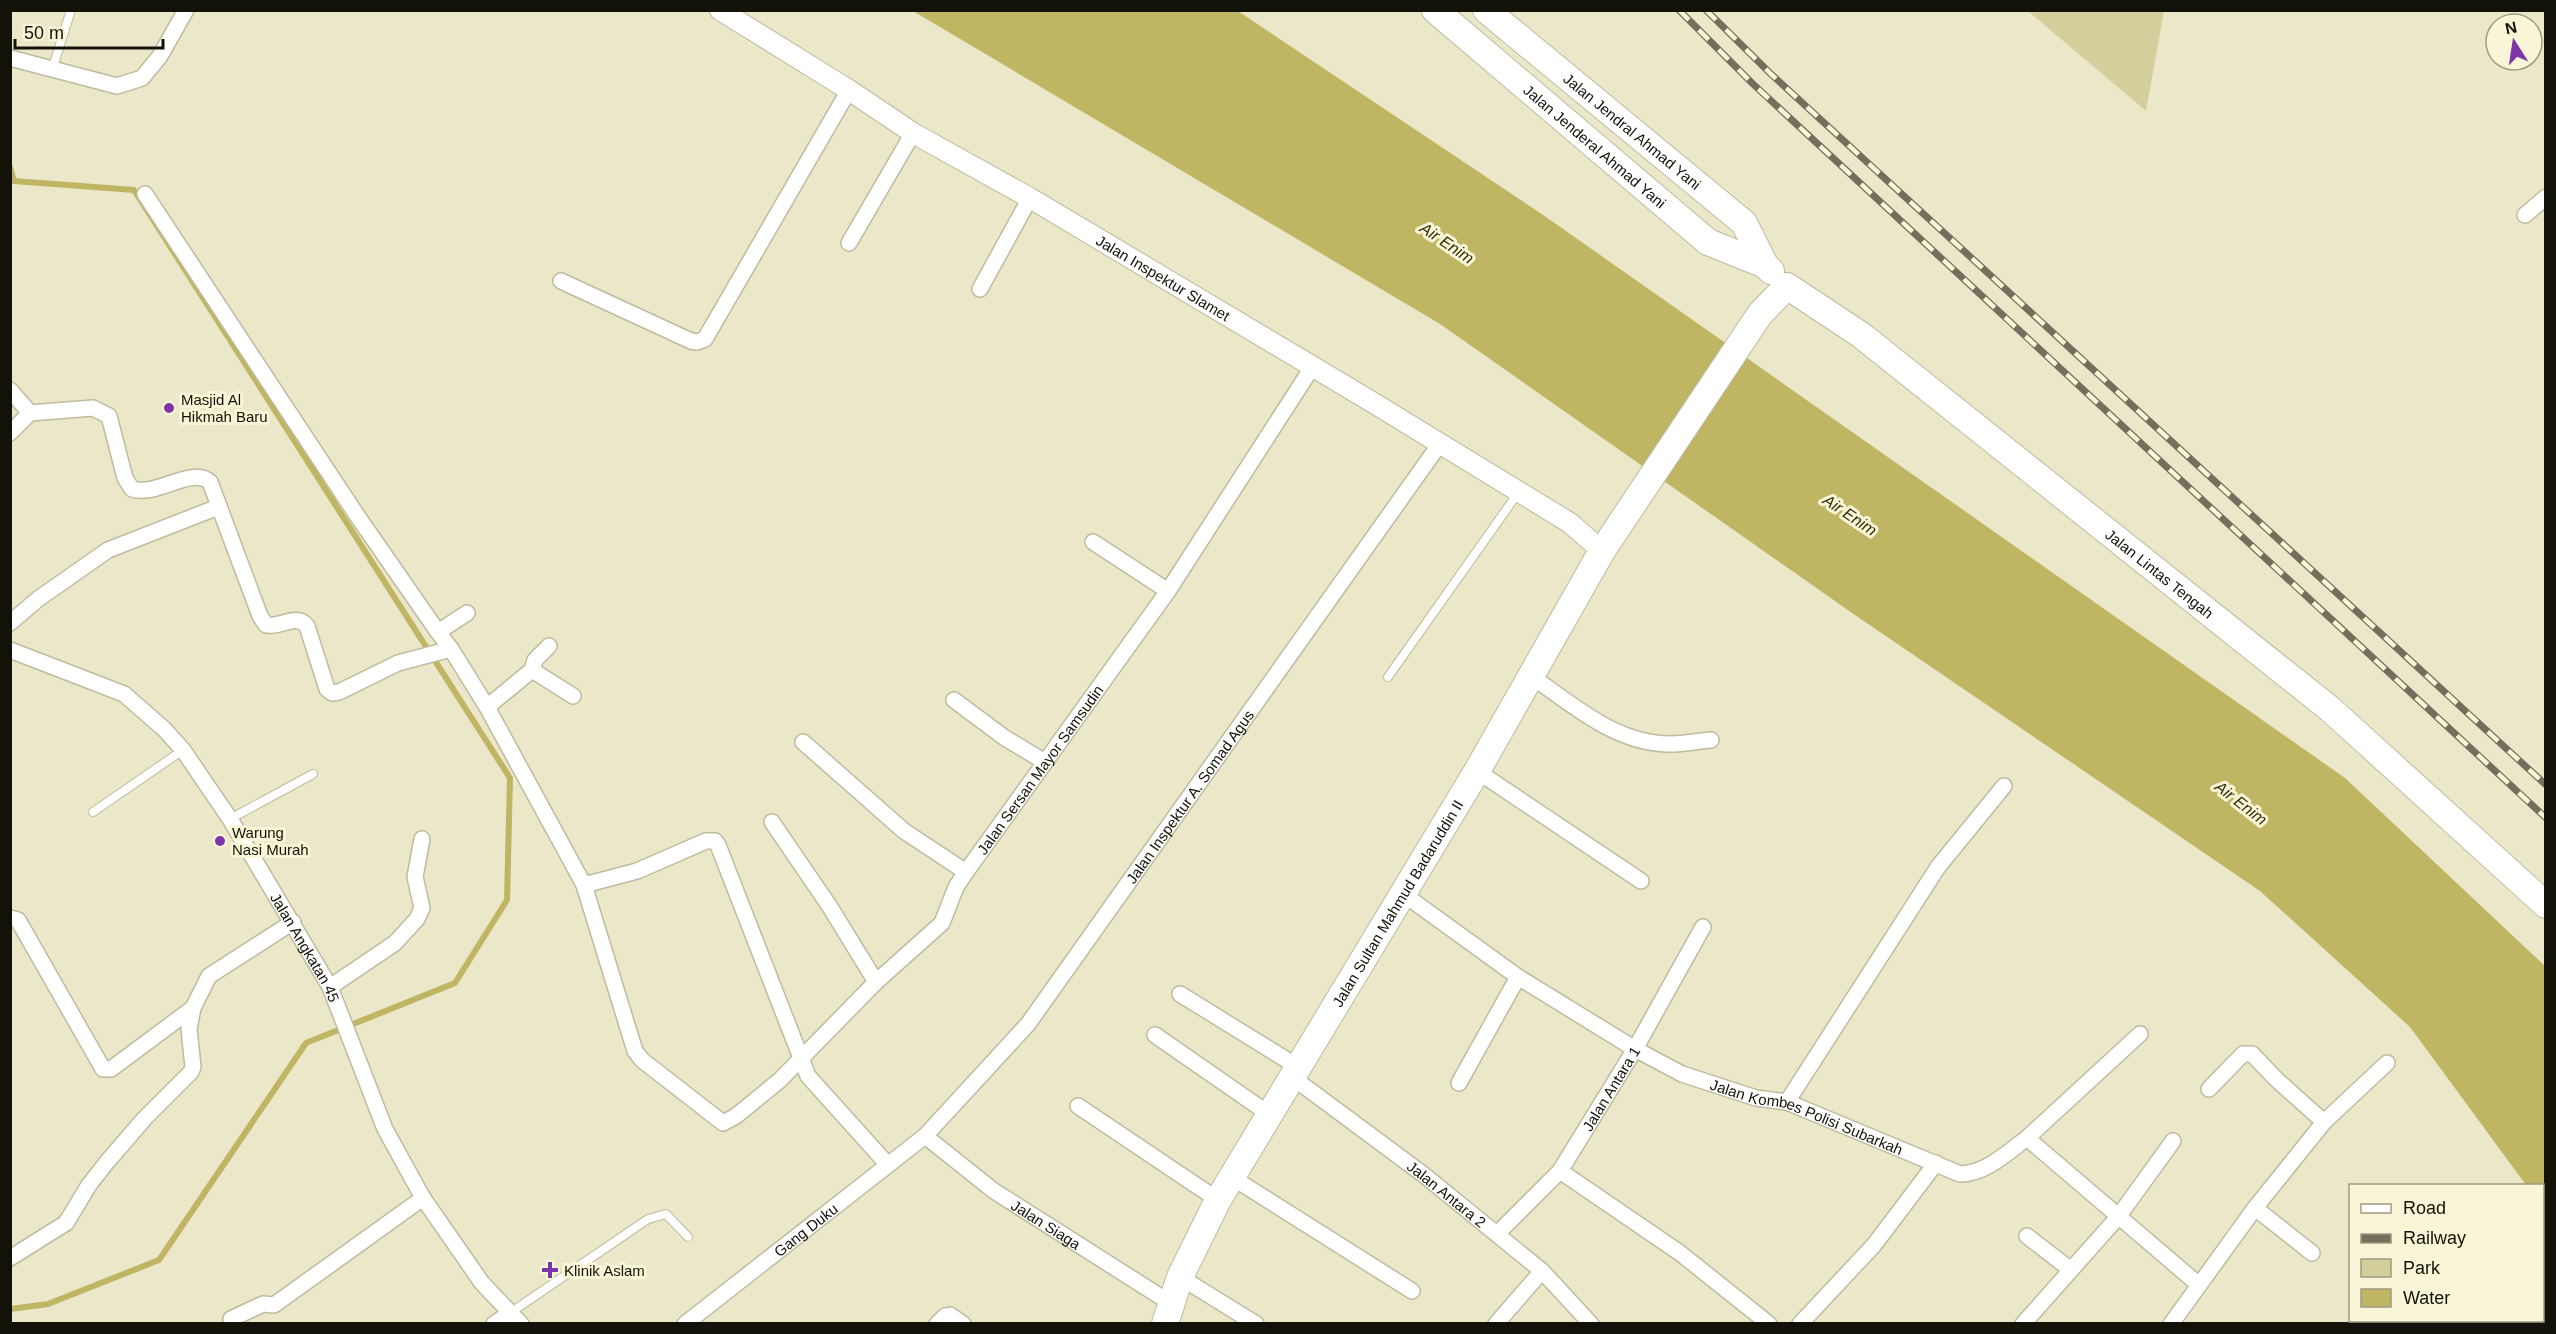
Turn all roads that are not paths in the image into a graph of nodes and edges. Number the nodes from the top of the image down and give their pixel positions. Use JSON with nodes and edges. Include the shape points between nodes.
{"nodes":[{"id":1,"x":71,"y":10,"type":"edge"},
{"id":2,"x":186,"y":10,"type":"edge"},
{"id":3,"x":720,"y":10,"type":"edge"},
{"id":4,"x":1435,"y":10,"type":"edge"},
{"id":5,"x":1486,"y":10,"type":"edge"},
{"id":6,"x":14,"y":59,"type":"edge"},
{"id":7,"x":52,"y":70,"type":"junction"},
{"id":8,"x":849,"y":90,"type":"junction"},
{"id":9,"x":913,"y":133,"type":"junction"},
{"id":10,"x":145,"y":194,"type":"dead end"},
{"id":11,"x":2546,"y":197,"type":"edge"},
{"id":12,"x":1030,"y":198,"type":"junction"},
{"id":13,"x":2525,"y":214,"type":"dead end"},
{"id":14,"x":849,"y":243,"type":"dead end"},
{"id":15,"x":1765,"y":265,"type":"junction"},
{"id":16,"x":561,"y":281,"type":"dead end"},
{"id":17,"x":1787,"y":286,"type":"junction"},
{"id":18,"x":980,"y":289,"type":"dead end"},
{"id":19,"x":1313,"y":366,"type":"junction"},
{"id":20,"x":10,"y":390,"type":"edge"},
{"id":21,"x":30,"y":413,"type":"junction"},
{"id":22,"x":10,"y":433,"type":"edge"},
{"id":23,"x":1439,"y":445,"type":"junction"},
{"id":24,"x":1519,"y":492,"type":"junction"},
{"id":25,"x":218,"y":507,"type":"junction"},
{"id":26,"x":1093,"y":542,"type":"dead end"},
{"id":27,"x":1602,"y":551,"type":"junction"},
{"id":28,"x":1168,"y":591,"type":"junction"},
{"id":29,"x":466,"y":613,"type":"dead end"},
{"id":30,"x":10,"y":623,"type":"edge"},
{"id":31,"x":438,"y":632,"type":"junction"},
{"id":32,"x":549,"y":646,"type":"dead end"},
{"id":33,"x":10,"y":650,"type":"edge"},
{"id":34,"x":448,"y":651,"type":"junction"},
{"id":35,"x":532,"y":670,"type":"junction"},
{"id":36,"x":1531,"y":676,"type":"junction"},
{"id":37,"x":1388,"y":677,"type":"dead end"},
{"id":38,"x":573,"y":696,"type":"dead end"},
{"id":39,"x":954,"y":700,"type":"dead end"},
{"id":40,"x":487,"y":707,"type":"junction"},
{"id":41,"x":1711,"y":740,"type":"dead end"},
{"id":42,"x":803,"y":742,"type":"dead end"},
{"id":43,"x":183,"y":750,"type":"junction"},
{"id":44,"x":1045,"y":762,"type":"junction"},
{"id":45,"x":1477,"y":771,"type":"junction"},
{"id":46,"x":314,"y":774,"type":"dead end"},
{"id":47,"x":2004,"y":786,"type":"dead end"},
{"id":48,"x":93,"y":812,"type":"dead end"},
{"id":49,"x":230,"y":819,"type":"junction"},
{"id":50,"x":772,"y":822,"type":"dead end"},
{"id":51,"x":422,"y":839,"type":"dead end"},
{"id":52,"x":966,"y":872,"type":"junction"},
{"id":53,"x":1641,"y":881,"type":"dead end"},
{"id":54,"x":584,"y":885,"type":"junction"},
{"id":55,"x":1402,"y":893,"type":"junction"},
{"id":56,"x":2546,"y":904,"type":"edge"},
{"id":57,"x":10,"y":918,"type":"edge"},
{"id":58,"x":293,"y":922,"type":"junction"},
{"id":59,"x":1703,"y":927,"type":"dead end"},
{"id":60,"x":1518,"y":977,"type":"junction"},
{"id":61,"x":876,"y":982,"type":"junction"},
{"id":62,"x":330,"y":987,"type":"junction"},
{"id":63,"x":1180,"y":994,"type":"dead end"},
{"id":64,"x":193,"y":1008,"type":"junction"},
{"id":65,"x":2140,"y":1034,"type":"dead end"},
{"id":66,"x":1155,"y":1035,"type":"dead end"},
{"id":67,"x":1635,"y":1049,"type":"junction"},
{"id":68,"x":802,"y":1060,"type":"junction"},
{"id":69,"x":2387,"y":1064,"type":"dead end"},
{"id":70,"x":1295,"y":1072,"type":"junction"},
{"id":71,"x":1460,"y":1083,"type":"dead end"},
{"id":72,"x":2209,"y":1089,"type":"dead end"},
{"id":73,"x":1786,"y":1102,"type":"junction"},
{"id":74,"x":1078,"y":1106,"type":"dead end"},
{"id":75,"x":1269,"y":1114,"type":"junction"},
{"id":76,"x":2324,"y":1122,"type":"junction"},
{"id":77,"x":925,"y":1136,"type":"junction"},
{"id":78,"x":2027,"y":1138,"type":"junction"},
{"id":79,"x":2173,"y":1141,"type":"dead end"},
{"id":80,"x":1936,"y":1163,"type":"junction"},
{"id":81,"x":888,"y":1165,"type":"junction"},
{"id":82,"x":1560,"y":1171,"type":"junction"},
{"id":83,"x":1233,"y":1178,"type":"junction"},
{"id":84,"x":423,"y":1198,"type":"junction"},
{"id":85,"x":1218,"y":1200,"type":"junction"},
{"id":86,"x":2255,"y":1208,"type":"junction"},
{"id":87,"x":2118,"y":1217,"type":"junction"},
{"id":88,"x":1497,"y":1234,"type":"junction"},
{"id":89,"x":2027,"y":1236,"type":"dead end"},
{"id":90,"x":688,"y":1237,"type":"dead end"},
{"id":91,"x":2312,"y":1253,"type":"dead end"},
{"id":92,"x":10,"y":1258,"type":"edge"},
{"id":93,"x":2071,"y":1270,"type":"junction"},
{"id":94,"x":1542,"y":1271,"type":"junction"},
{"id":95,"x":1180,"y":1276,"type":"junction"},
{"id":96,"x":2199,"y":1285,"type":"junction"},
{"id":97,"x":1412,"y":1290,"type":"dead end"},
{"id":98,"x":1169,"y":1314,"type":"edge"},
{"id":99,"x":516,"y":1318,"type":"edge"},
{"id":100,"x":231,"y":1319,"type":"dead end"},
{"id":101,"x":494,"y":1323,"type":"edge"},
{"id":102,"x":685,"y":1323,"type":"edge"},
{"id":103,"x":938,"y":1323,"type":"edge"},
{"id":104,"x":963,"y":1323,"type":"edge"},
{"id":105,"x":1256,"y":1323,"type":"edge"},
{"id":106,"x":1496,"y":1323,"type":"edge"},
{"id":107,"x":1591,"y":1323,"type":"edge"},
{"id":108,"x":1769,"y":1323,"type":"edge"},
{"id":109,"x":1800,"y":1323,"type":"edge"},
{"id":110,"x":2023,"y":1323,"type":"edge"},
{"id":111,"x":2171,"y":1323,"type":"edge"}],
"edges":[{"from":1,"to":7,"type":"lane"},
{"from":2,"to":7,"type":"street","via":[[160,56],[142,78],[117,86]]},
{"from":3,"to":8,"type":"street","name":"Jalan Inspektur Slamet"},
{"from":4,"to":15,"type":"highway","name":"Jalan Jenderal Ahmad Yani","via":[[1708,242]]},
{"from":5,"to":15,"type":"highway","name":"Jalan Jendral Ahmad Yani","via":[[1744,224]]},
{"from":6,"to":7,"type":"street"},
{"from":8,"to":9,"type":"street","name":"Jalan Inspektur Slamet"},
{"from":8,"to":16,"type":"street","via":[[705,339],[691,341]]},
{"from":9,"to":12,"type":"street","name":"Jalan Inspektur Slamet"},
{"from":9,"to":14,"type":"street"},
{"from":10,"to":31,"type":"street"},
{"from":11,"to":13,"type":"street"},
{"from":12,"to":18,"type":"street"},
{"from":12,"to":19,"type":"street","name":"Jalan Inspektur Slamet"},
{"from":15,"to":17,"type":"highway","name":"Jalan Lintas Tengah"},
{"from":17,"to":27,"type":"highway","name":"Jalan Sultan Mahmud Badaruddin II","via":[[1760,314]]},
{"from":17,"to":56,"type":"highway","name":"Jalan Lintas Tengah","via":[[1861,335],[2330,710]]},
{"from":19,"to":23,"type":"street","name":"Jalan Inspektur Slamet"},
{"from":19,"to":28,"type":"street","name":"Jalan Sersan Mayor Samsudin"},
{"from":20,"to":21,"type":"street"},
{"from":21,"to":22,"type":"street"},
{"from":21,"to":25,"type":"street","via":[[93,408],[102,411],[109,416],[125,478],[132,489],[153,490],[204,477],[210,482]]},
{"from":23,"to":24,"type":"street","name":"Jalan Inspektur Slamet"},
{"from":23,"to":77,"type":"street","name":"Jalan Inspektur A. Somad Agus","via":[[1028,1024]]},
{"from":24,"to":27,"type":"street","name":"Jalan Inspektur Slamet","via":[[1570,523]]},
{"from":24,"to":37,"type":"lane"},
{"from":25,"to":30,"type":"street","via":[[108,550]]},
{"from":25,"to":34,"type":"street","via":[[266,625],[303,621],[327,689],[332,693],[398,663]]},
{"from":26,"to":28,"type":"street"},
{"from":27,"to":36,"type":"highway","name":"Jalan Sultan Mahmud Badaruddin II"},
{"from":28,"to":44,"type":"street","name":"Jalan Sersan Mayor Samsudin"},
{"from":29,"to":31,"type":"street"},
{"from":31,"to":34,"type":"street"},
{"from":32,"to":35,"type":"street","via":[[535,660]]},
{"from":33,"to":43,"type":"street","name":"Jalan Angkatan 45","via":[[124,694]]},
{"from":34,"to":40,"type":"street"},
{"from":35,"to":38,"type":"street"},
{"from":35,"to":40,"type":"street"},
{"from":36,"to":41,"type":"street","via":[[1612,731],[1669,744]]},
{"from":36,"to":45,"type":"highway","name":"Jalan Sultan Mahmud Badaruddin II"},
{"from":39,"to":44,"type":"street"},
{"from":40,"to":54,"type":"street"},
{"from":42,"to":52,"type":"street","via":[[904,831]]},
{"from":43,"to":48,"type":"lane"},
{"from":43,"to":49,"type":"street","name":"Jalan Angkatan 45"},
{"from":44,"to":52,"type":"street","name":"Jalan Sersan Mayor Samsudin"},
{"from":45,"to":53,"type":"street"},
{"from":45,"to":55,"type":"highway","name":"Jalan Sultan Mahmud Badaruddin II"},
{"from":46,"to":49,"type":"lane"},
{"from":47,"to":73,"type":"street","via":[[1938,867]]},
{"from":49,"to":58,"type":"street","name":"Jalan Angkatan 45"},
{"from":50,"to":61,"type":"street"},
{"from":51,"to":62,"type":"street","via":[[414,877],[422,908],[417,919],[395,943]]},
{"from":52,"to":61,"type":"street","name":"Jalan Sersan Mayor Samsudin","via":[[942,923]]},
{"from":54,"to":68,"type":"street","via":[[637,871],[706,841],[715,841]]},
{"from":54,"to":68,"type":"street","name":"Jalan Sersan Mayor Samsudin","via":[[635,1051],[642,1060],[723,1122]]},
{"from":55,"to":60,"type":"street","name":"Jalan Kombes Polisi Subarkah"},
{"from":55,"to":70,"type":"highway","name":"Jalan Sultan Mahmud Badaruddin II"},
{"from":57,"to":64,"type":"street","via":[[18,920],[103,1069],[111,1069]]},
{"from":58,"to":62,"type":"street","name":"Jalan Angkatan 45"},
{"from":58,"to":64,"type":"street","via":[[209,976]]},
{"from":59,"to":67,"type":"street","name":"Jalan Antara 1"},
{"from":60,"to":67,"type":"street","name":"Jalan Kombes Polisi Subarkah"},
{"from":60,"to":71,"type":"street"},
{"from":61,"to":68,"type":"street","name":"Jalan Sersan Mayor Samsudin"},
{"from":62,"to":84,"type":"street","name":"Jalan Angkatan 45","via":[[385,1129]]},
{"from":63,"to":70,"type":"street","name":"Jalan Antara 2"},
{"from":64,"to":92,"type":"street","via":[[189,1029],[193,1067],[190,1072],[107,1162],[66,1223]]},
{"from":65,"to":78,"type":"street"},
{"from":66,"to":75,"type":"street"},
{"from":67,"to":73,"type":"street","name":"Jalan Kombes Polisi Subarkah","via":[[1682,1074],[1756,1098]]},
{"from":67,"to":82,"type":"street","name":"Jalan Antara 1"},
{"from":68,"to":81,"type":"street","via":[[808,1076]]},
{"from":69,"to":76,"type":"street"},
{"from":70,"to":75,"type":"highway","name":"Jalan Sultan Mahmud Badaruddin II"},
{"from":70,"to":88,"type":"street","name":"Jalan Antara 2"},
{"from":72,"to":76,"type":"street","via":[[2243,1054],[2252,1054]]},
{"from":73,"to":80,"type":"street","name":"Jalan Kombes Polisi Subarkah"},
{"from":74,"to":85,"type":"street"},
{"from":75,"to":83,"type":"highway","name":"Jalan Sultan Mahmud Badaruddin II"},
{"from":76,"to":86,"type":"street"},
{"from":77,"to":81,"type":"street","name":"Gang Duku"},
{"from":77,"to":98,"type":"street","name":"Jalan Siaga","via":[[994,1191]]},
{"from":78,"to":80,"type":"street","name":"Jalan Kombes Polisi Subarkah","via":[[1972,1174],[1960,1174]]},
{"from":78,"to":87,"type":"street"},
{"from":79,"to":87,"type":"street"},
{"from":80,"to":109,"type":"street","via":[[1874,1245]]},
{"from":81,"to":102,"type":"street","name":"Gang Duku"},
{"from":82,"to":88,"type":"street","name":"Jalan Antara 1"},
{"from":82,"to":108,"type":"street","via":[[1680,1253]]},
{"from":83,"to":85,"type":"highway","name":"Jalan Sultan Mahmud Badaruddin II"},
{"from":83,"to":97,"type":"street"},
{"from":84,"to":99,"type":"street","name":"Jalan Angkatan 45","via":[[482,1283]]},
{"from":84,"to":100,"type":"street","via":[[274,1305],[263,1304]]},
{"from":85,"to":95,"type":"highway","name":"Jalan Sultan Mahmud Badaruddin II"},
{"from":86,"to":91,"type":"street"},
{"from":86,"to":96,"type":"street"},
{"from":87,"to":93,"type":"street"},
{"from":87,"to":96,"type":"street"},
{"from":88,"to":94,"type":"street","name":"Jalan Antara 2"},
{"from":89,"to":93,"type":"street"},
{"from":90,"to":99,"type":"lane","via":[[666,1214],[648,1219]]},
{"from":93,"to":110,"type":"street"},
{"from":94,"to":106,"type":"street"},
{"from":94,"to":107,"type":"street","name":"Jalan Antara 2"},
{"from":95,"to":98,"type":"highway","name":"Jalan Sultan Mahmud Badaruddin II"},
{"from":95,"to":105,"type":"street"},
{"from":96,"to":111,"type":"street"},
{"from":99,"to":101,"type":"street"},
{"from":103,"to":104,"type":"street","via":[[950,1315]]}]}
